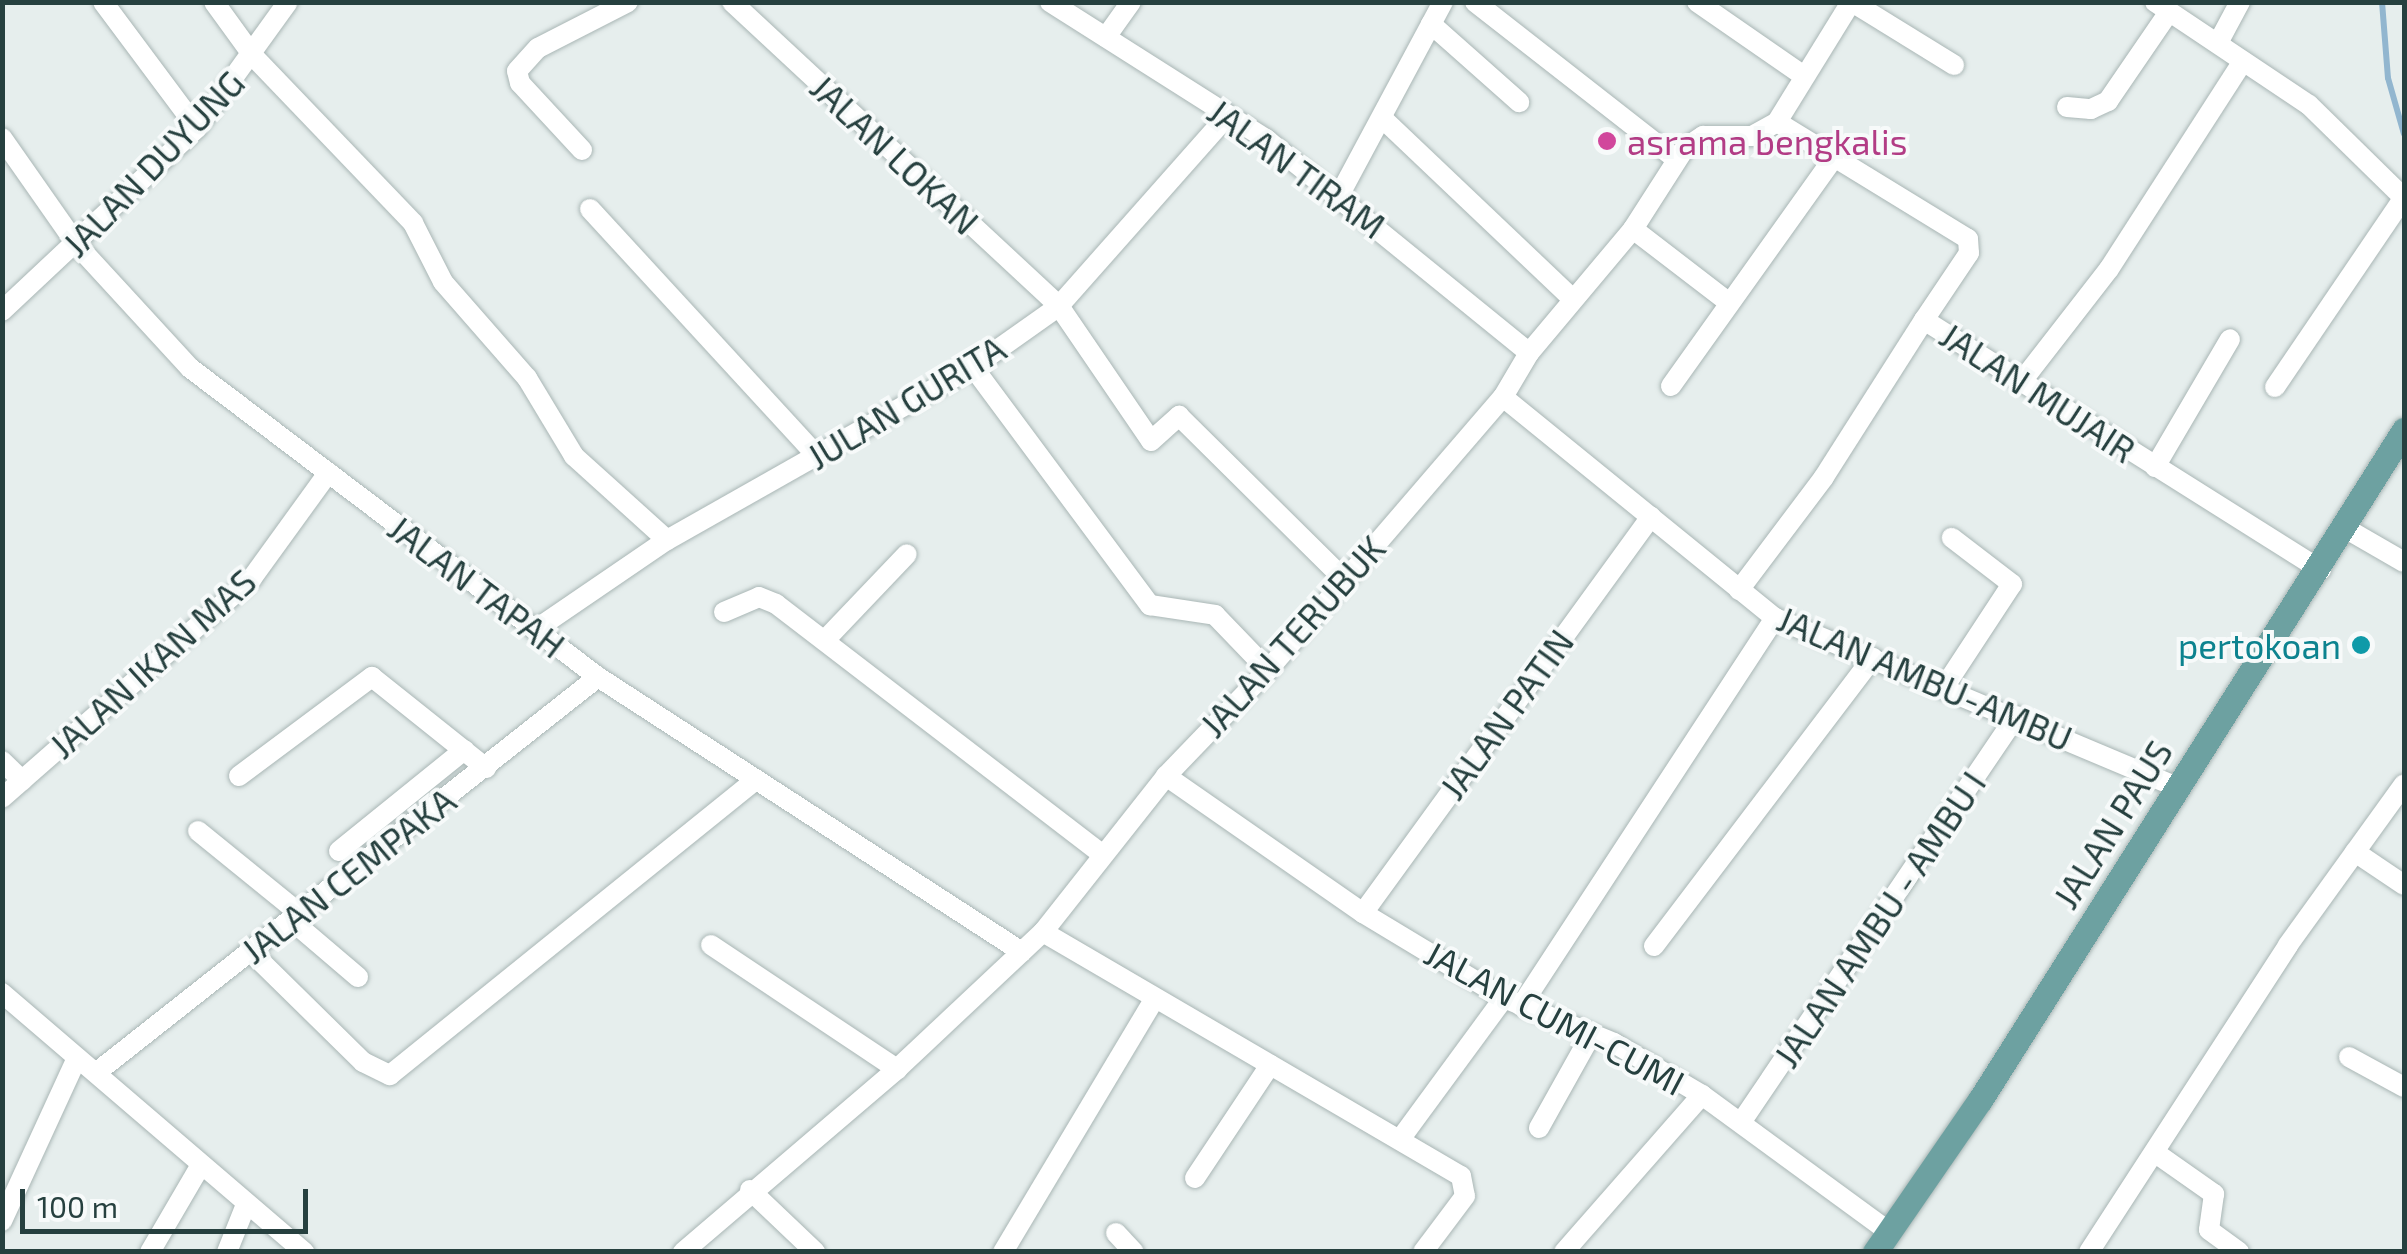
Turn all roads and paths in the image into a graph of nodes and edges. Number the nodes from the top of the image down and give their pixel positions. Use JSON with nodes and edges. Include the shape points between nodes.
{"nodes":[{"id":1,"x":103,"y":2,"type":"edge"},
{"id":2,"x":214,"y":2,"type":"edge"},
{"id":3,"x":288,"y":2,"type":"edge"},
{"id":4,"x":628,"y":2,"type":"edge"},
{"id":5,"x":732,"y":2,"type":"edge"},
{"id":6,"x":1050,"y":2,"type":"edge"},
{"id":7,"x":1131,"y":2,"type":"edge"},
{"id":8,"x":1442,"y":2,"type":"edge"},
{"id":9,"x":1476,"y":2,"type":"edge"},
{"id":10,"x":1697,"y":2,"type":"edge"},
{"id":11,"x":1851,"y":2,"type":"edge"},
{"id":12,"x":2240,"y":2,"type":"edge"},
{"id":13,"x":2162,"y":7,"type":"edge"},
{"id":14,"x":1431,"y":24,"type":"junction"},
{"id":15,"x":1106,"y":37,"type":"junction"},
{"id":16,"x":2218,"y":43,"type":"junction"},
{"id":17,"x":254,"y":57,"type":"junction"},
{"id":18,"x":2243,"y":60,"type":"junction"},
{"id":19,"x":1954,"y":65,"type":"dead end"},
{"id":20,"x":1804,"y":76,"type":"junction"},
{"id":21,"x":1519,"y":102,"type":"dead end"},
{"id":22,"x":2068,"y":107,"type":"dead end"},
{"id":23,"x":1228,"y":116,"type":"junction"},
{"id":24,"x":1382,"y":118,"type":"junction"},
{"id":25,"x":1777,"y":122,"type":"junction"},
{"id":26,"x":197,"y":128,"type":"junction"},
{"id":27,"x":2,"y":138,"type":"edge"},
{"id":28,"x":582,"y":150,"type":"dead end"},
{"id":29,"x":1835,"y":156,"type":"junction"},
{"id":30,"x":1676,"y":160,"type":"junction"},
{"id":31,"x":1340,"y":194,"type":"junction"},
{"id":32,"x":2404,"y":197,"type":"edge"},
{"id":33,"x":590,"y":209,"type":"dead end"},
{"id":34,"x":1633,"y":229,"type":"junction"},
{"id":35,"x":77,"y":245,"type":"junction"},
{"id":36,"x":1573,"y":299,"type":"junction"},
{"id":37,"x":1727,"y":300,"type":"junction"},
{"id":38,"x":1059,"y":306,"type":"junction"},
{"id":39,"x":2,"y":311,"type":"edge"},
{"id":40,"x":1924,"y":320,"type":"junction"},
{"id":41,"x":2230,"y":339,"type":"dead end"},
{"id":42,"x":1530,"y":354,"type":"junction"},
{"id":43,"x":973,"y":367,"type":"junction"},
{"id":44,"x":2022,"y":381,"type":"junction"},
{"id":45,"x":1671,"y":386,"type":"dead end"},
{"id":46,"x":2274,"y":387,"type":"dead end"},
{"id":47,"x":1503,"y":398,"type":"junction"},
{"id":48,"x":2404,"y":430,"type":"edge"},
{"id":49,"x":817,"y":456,"type":"junction"},
{"id":50,"x":2155,"y":467,"type":"junction"},
{"id":51,"x":328,"y":473,"type":"junction"},
{"id":52,"x":1650,"y":516,"type":"junction"},
{"id":53,"x":2345,"y":528,"type":"junction"},
{"id":54,"x":1952,"y":538,"type":"dead end"},
{"id":55,"x":667,"y":540,"type":"junction"},
{"id":56,"x":906,"y":554,"type":"dead end"},
{"id":57,"x":2404,"y":562,"type":"edge"},
{"id":58,"x":2321,"y":570,"type":"junction"},
{"id":59,"x":1344,"y":579,"type":"junction"},
{"id":60,"x":1739,"y":590,"type":"junction"},
{"id":61,"x":724,"y":612,"type":"dead end"},
{"id":62,"x":1774,"y":618,"type":"junction"},
{"id":63,"x":535,"y":630,"type":"junction"},
{"id":64,"x":826,"y":639,"type":"junction"},
{"id":65,"x":1874,"y":658,"type":"junction"},
{"id":66,"x":1268,"y":670,"type":"junction"},
{"id":67,"x":598,"y":677,"type":"junction"},
{"id":68,"x":1945,"y":686,"type":"junction"},
{"id":69,"x":2016,"y":716,"type":"junction"},
{"id":70,"x":464,"y":750,"type":"junction"},
{"id":71,"x":2,"y":761,"type":"edge"},
{"id":72,"x":486,"y":768,"type":"junction"},
{"id":73,"x":239,"y":776,"type":"dead end"},
{"id":74,"x":1166,"y":776,"type":"junction"},
{"id":75,"x":22,"y":780,"type":"junction"},
{"id":76,"x":756,"y":780,"type":"junction"},
{"id":77,"x":2404,"y":784,"type":"edge"},
{"id":78,"x":2175,"y":786,"type":"junction"},
{"id":79,"x":2,"y":798,"type":"edge"},
{"id":80,"x":393,"y":809,"type":"junction"},
{"id":81,"x":409,"y":828,"type":"junction"},
{"id":82,"x":198,"y":831,"type":"dead end"},
{"id":83,"x":339,"y":851,"type":"dead end"},
{"id":84,"x":2355,"y":852,"type":"junction"},
{"id":85,"x":1100,"y":853,"type":"junction"},
{"id":86,"x":2404,"y":885,"type":"edge"},
{"id":87,"x":1363,"y":913,"type":"junction"},
{"id":88,"x":295,"y":917,"type":"junction"},
{"id":89,"x":1043,"y":932,"type":"junction"},
{"id":90,"x":710,"y":945,"type":"dead end"},
{"id":91,"x":1654,"y":946,"type":"dead end"},
{"id":92,"x":249,"y":950,"type":"junction"},
{"id":93,"x":1022,"y":952,"type":"junction"},
{"id":94,"x":358,"y":976,"type":"dead end"},
{"id":95,"x":1153,"y":1001,"type":"junction"},
{"id":96,"x":1512,"y":1002,"type":"junction"},
{"id":97,"x":7,"y":1005,"type":"edge"},
{"id":98,"x":1591,"y":1035,"type":"junction"},
{"id":99,"x":2349,"y":1057,"type":"dead end"},
{"id":100,"x":77,"y":1058,"type":"junction"},
{"id":101,"x":1270,"y":1065,"type":"junction"},
{"id":102,"x":896,"y":1069,"type":"junction"},
{"id":103,"x":97,"y":1072,"type":"junction"},
{"id":104,"x":2404,"y":1087,"type":"edge"},
{"id":105,"x":1702,"y":1095,"type":"junction"},
{"id":106,"x":1742,"y":1122,"type":"junction"},
{"id":107,"x":1540,"y":1128,"type":"dead end"},
{"id":108,"x":1401,"y":1138,"type":"junction"},
{"id":109,"x":2157,"y":1154,"type":"junction"},
{"id":110,"x":199,"y":1168,"type":"junction"},
{"id":111,"x":1196,"y":1178,"type":"dead end"},
{"id":112,"x":750,"y":1190,"type":"junction"},
{"id":113,"x":245,"y":1207,"type":"junction"},
{"id":114,"x":2,"y":1221,"type":"edge"},
{"id":115,"x":1116,"y":1233,"type":"dead end"},
{"id":116,"x":1882,"y":1242,"type":"edge"},
{"id":117,"x":150,"y":1252,"type":"edge"},
{"id":118,"x":227,"y":1252,"type":"edge"},
{"id":119,"x":304,"y":1252,"type":"edge"},
{"id":120,"x":683,"y":1252,"type":"edge"},
{"id":121,"x":816,"y":1252,"type":"edge"},
{"id":122,"x":1002,"y":1252,"type":"edge"},
{"id":123,"x":1134,"y":1252,"type":"edge"},
{"id":124,"x":1422,"y":1252,"type":"edge"},
{"id":125,"x":1564,"y":1252,"type":"edge"},
{"id":126,"x":2089,"y":1252,"type":"edge"},
{"id":127,"x":2238,"y":1252,"type":"edge"}],
"edges":[{"from":1,"to":26,"type":"street"},
{"from":2,"to":17,"type":"street"},
{"from":3,"to":17,"type":"street","name":"JALAN DUYUNG"},
{"from":4,"to":28,"type":"street","via":[[538,48],[518,71],[520,84]]},
{"from":5,"to":38,"type":"street","name":"JALAN LOKAN"},
{"from":6,"to":15,"type":"street","name":"JALAN TIRAM"},
{"from":7,"to":15,"type":"street"},
{"from":8,"to":14,"type":"street"},
{"from":9,"to":30,"type":"street"},
{"from":10,"to":20,"type":"street"},
{"from":11,"to":19,"type":"street"},
{"from":11,"to":20,"type":"street"},
{"from":12,"to":16,"type":"street"},
{"from":13,"to":16,"type":"street"},
{"from":13,"to":22,"type":"street","via":[[2108,101],[2091,109]]},
{"from":14,"to":21,"type":"street"},
{"from":14,"to":24,"type":"street"},
{"from":15,"to":23,"type":"street","name":"JALAN TIRAM"},
{"from":16,"to":18,"type":"street"},
{"from":17,"to":26,"type":"street","name":"JALAN DUYUNG"},
{"from":17,"to":55,"type":"street","via":[[406,215],[444,282],[527,378],[574,456]]},
{"from":18,"to":32,"type":"street","via":[[2308,105]]},
{"from":18,"to":44,"type":"street","via":[[2109,269]]},
{"from":20,"to":25,"type":"street"},
{"from":23,"to":31,"type":"street","name":"JALAN TIRAM"},
{"from":23,"to":38,"type":"street","name":"JULAN GURITA"},
{"from":24,"to":31,"type":"street"},
{"from":24,"to":36,"type":"street"},
{"from":25,"to":29,"type":"street","name":"JALAN MUJAIR"},
{"from":25,"to":30,"type":"street","name":"JALAN TERUBUK","via":[[1752,136],[1703,136]]},
{"from":26,"to":35,"type":"street","name":"JALAN DUYUNG"},
{"from":27,"to":35,"type":"street","name":"JALAN TAPAH"},
{"from":29,"to":37,"type":"street"},
{"from":29,"to":40,"type":"street","name":"JALAN MUJAIR","via":[[1970,243]]},
{"from":30,"to":34,"type":"street","name":"JALAN TERUBUK"},
{"from":31,"to":42,"type":"street","name":"JALAN TIRAM"},
{"from":32,"to":46,"type":"street"},
{"from":33,"to":49,"type":"street"},
{"from":34,"to":36,"type":"street","name":"JALAN TERUBUK"},
{"from":34,"to":37,"type":"street"},
{"from":35,"to":39,"type":"street","name":"JALAN DUYUNG"},
{"from":35,"to":51,"type":"street","name":"JALAN TAPAH","via":[[190,368]]},
{"from":36,"to":42,"type":"street","name":"JALAN TERUBUK"},
{"from":37,"to":45,"type":"street"},
{"from":38,"to":43,"type":"street","name":"JULAN GURITA"},
{"from":38,"to":59,"type":"street","name":"JALAN LOKAN","via":[[1151,441],[1179,416]]},
{"from":40,"to":44,"type":"street","name":"JALAN MUJAIR"},
{"from":40,"to":60,"type":"street","via":[[1824,477]]},
{"from":41,"to":50,"type":"street"},
{"from":42,"to":47,"type":"street","name":"JALAN TERUBUK"},
{"from":43,"to":49,"type":"street","name":"JULAN GURITA"},
{"from":43,"to":66,"type":"street","via":[[1150,604],[1215,615]]},
{"from":44,"to":50,"type":"street","name":"JALAN MUJAIR"},
{"from":47,"to":52,"type":"street","name":"JALAN AMBU-AMBU"},
{"from":47,"to":59,"type":"street","name":"JALAN TERUBUK"},
{"from":48,"to":53,"type":"main road","name":"JALAN PAUS"},
{"from":49,"to":55,"type":"street","name":"JULAN GURITA"},
{"from":50,"to":58,"type":"street","name":"JALAN MUJAIR"},
{"from":51,"to":63,"type":"street","name":"JALAN TAPAH"},
{"from":51,"to":75,"type":"street","name":"JALAN IKAN MAS","via":[[252,578]]},
{"from":52,"to":60,"type":"street","name":"JALAN AMBU-AMBU"},
{"from":52,"to":87,"type":"street","name":"JALAN PATIN"},
{"from":53,"to":57,"type":"street"},
{"from":53,"to":58,"type":"main road","name":"JALAN PAUS"},
{"from":54,"to":68,"type":"street","via":[[2012,584]]},
{"from":55,"to":63,"type":"street","name":"JULAN GURITA"},
{"from":56,"to":64,"type":"street"},
{"from":58,"to":78,"type":"main road","name":"JALAN PAUS"},
{"from":59,"to":66,"type":"street","name":"JALAN TERUBUK"},
{"from":60,"to":62,"type":"street","name":"JALAN AMBU-AMBU"},
{"from":61,"to":64,"type":"street","via":[[759,597]]},
{"from":62,"to":65,"type":"street","name":"JALAN AMBU-AMBU"},
{"from":62,"to":96,"type":"street"},
{"from":63,"to":67,"type":"street","name":"JALAN TAPAH"},
{"from":64,"to":85,"type":"street"},
{"from":65,"to":68,"type":"street","name":"JALAN AMBU-AMBU"},
{"from":65,"to":91,"type":"street"},
{"from":66,"to":74,"type":"street","name":"JALAN TERUBUK"},
{"from":67,"to":72,"type":"street","name":"JALAN CEMPAKA"},
{"from":67,"to":76,"type":"street","name":"JALAN TAPAH"},
{"from":68,"to":69,"type":"street","name":"JALAN AMBU-AMBU"},
{"from":69,"to":78,"type":"street","name":"JALAN AMBU-AMBU"},
{"from":69,"to":106,"type":"street","name":"JALAN AMBU - AMBU I"},
{"from":70,"to":72,"type":"street"},
{"from":70,"to":73,"type":"street","via":[[382,682],[363,678]]},
{"from":70,"to":80,"type":"street"},
{"from":71,"to":75,"type":"street"},
{"from":72,"to":81,"type":"street","name":"JALAN CEMPAKA"},
{"from":74,"to":85,"type":"street","name":"JALAN TERUBUK"},
{"from":74,"to":87,"type":"street","name":"JALAN CUMI-CUMI"},
{"from":75,"to":79,"type":"street","name":"JALAN IKAN MAS"},
{"from":76,"to":92,"type":"street","via":[[390,1075],[363,1062]]},
{"from":76,"to":93,"type":"street","name":"JALAN TAPAH"},
{"from":77,"to":84,"type":"street"},
{"from":78,"to":116,"type":"main road","name":"JALAN PAUS","via":[[2010,1053]]},
{"from":80,"to":81,"type":"street"},
{"from":80,"to":83,"type":"street"},
{"from":81,"to":88,"type":"street","name":"JALAN CEMPAKA"},
{"from":82,"to":88,"type":"street"},
{"from":84,"to":86,"type":"street"},
{"from":84,"to":109,"type":"street","via":[[2288,945]]},
{"from":85,"to":89,"type":"street","name":"JALAN TERUBUK"},
{"from":87,"to":96,"type":"street","name":"JALAN CUMI-CUMI"},
{"from":88,"to":92,"type":"street","name":"JALAN CEMPAKA"},
{"from":88,"to":94,"type":"street"},
{"from":89,"to":93,"type":"street","name":"JALAN TERUBUK"},
{"from":89,"to":95,"type":"street"},
{"from":90,"to":102,"type":"street"},
{"from":92,"to":103,"type":"street","name":"JALAN CEMPAKA"},
{"from":93,"to":102,"type":"street","name":"JALAN TERUBUK"},
{"from":95,"to":101,"type":"street"},
{"from":95,"to":122,"type":"street"},
{"from":96,"to":98,"type":"street","name":"JALAN CUMI-CUMI"},
{"from":96,"to":108,"type":"street"},
{"from":97,"to":100,"type":"street"},
{"from":98,"to":105,"type":"street","name":"JALAN CUMI-CUMI"},
{"from":98,"to":107,"type":"street"},
{"from":99,"to":104,"type":"street"},
{"from":100,"to":103,"type":"street"},
{"from":100,"to":114,"type":"street"},
{"from":101,"to":108,"type":"street"},
{"from":101,"to":111,"type":"street"},
{"from":102,"to":112,"type":"street","name":"JALAN TERUBUK"},
{"from":103,"to":110,"type":"street"},
{"from":105,"to":106,"type":"street","name":"JALAN CUMI-CUMI"},
{"from":105,"to":125,"type":"street"},
{"from":106,"to":116,"type":"street","name":"JALAN CUMI-CUMI"},
{"from":108,"to":124,"type":"street","via":[[1466,1182],[1460,1206]]},
{"from":109,"to":126,"type":"street"},
{"from":109,"to":127,"type":"street","via":[[2214,1194],[2209,1230]]},
{"from":110,"to":113,"type":"street"},
{"from":110,"to":117,"type":"street"},
{"from":112,"to":120,"type":"street","name":"JALAN TERUBUK"},
{"from":112,"to":121,"type":"street"},
{"from":113,"to":118,"type":"street"},
{"from":113,"to":119,"type":"street"},
{"from":115,"to":123,"type":"street"}]}
